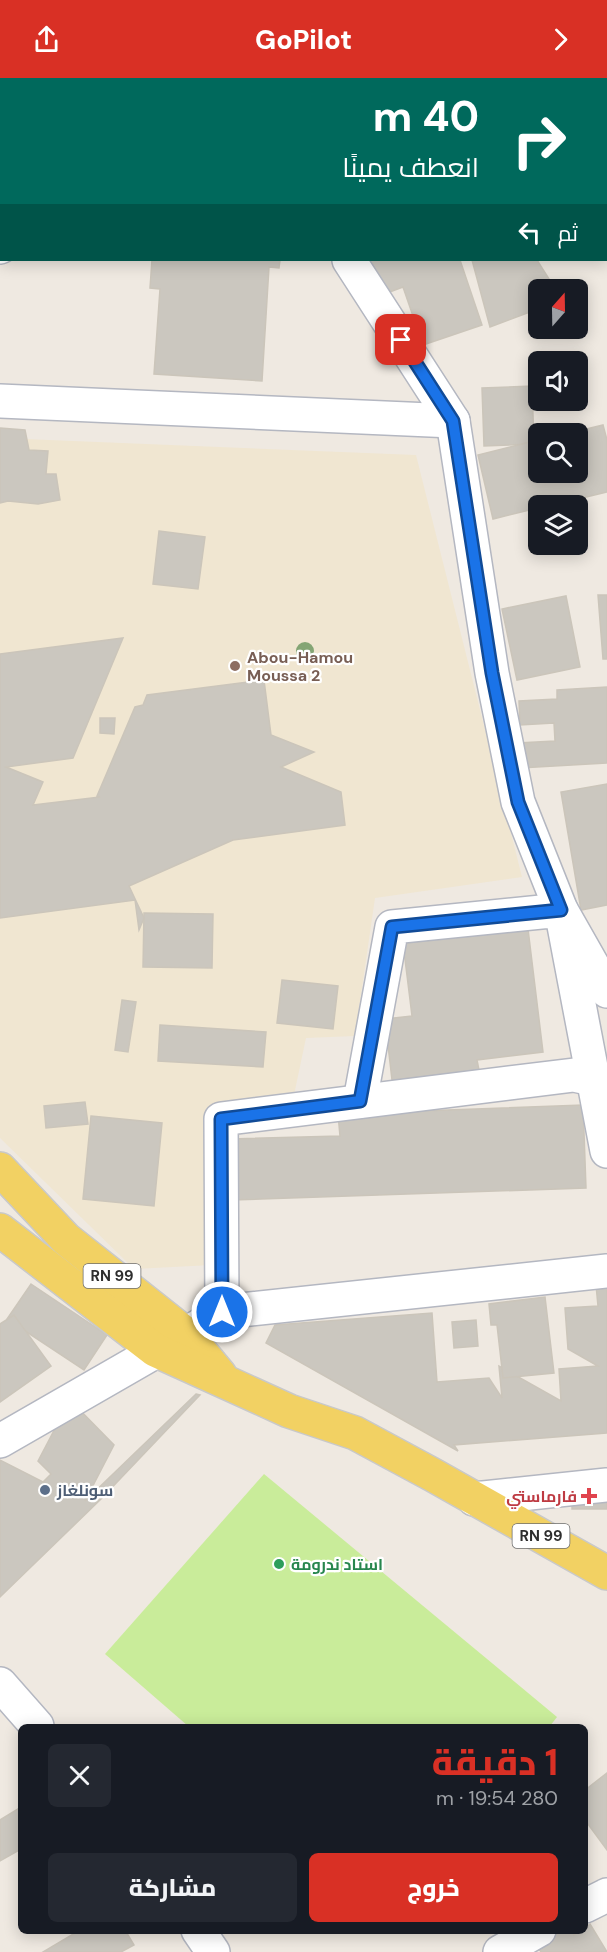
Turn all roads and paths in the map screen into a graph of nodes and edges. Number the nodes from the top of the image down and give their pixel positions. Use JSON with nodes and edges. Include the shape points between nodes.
{"nodes":[{"id":1,"x":350,"y":261,"type":"edge"},
{"id":2,"x":0,"y":401,"type":"edge"},
{"id":3,"x":453,"y":421,"type":"junction"},
{"id":4,"x":561,"y":910,"type":"junction"},
{"id":5,"x":607,"y":991,"type":"edge"},
{"id":6,"x":601,"y":1081,"type":"edge"},
{"id":7,"x":360,"y":1101,"type":"junction"},
{"id":8,"x":607,"y":1151,"type":"edge"},
{"id":9,"x":0,"y":1169,"type":"edge"},
{"id":10,"x":0,"y":1230,"type":"edge"},
{"id":11,"x":607,"y":1270,"type":"edge"},
{"id":12,"x":222,"y":1312,"type":"junction"},
{"id":13,"x":186,"y":1334,"type":"junction"},
{"id":14,"x":155,"y":1350,"type":"junction"},
{"id":15,"x":225,"y":1381,"type":"junction"},
{"id":16,"x":0,"y":1440,"type":"edge"},
{"id":17,"x":607,"y":1485,"type":"edge"},
{"id":18,"x":474,"y":1499,"type":"junction"},
{"id":19,"x":607,"y":1574,"type":"edge"},
{"id":20,"x":0,"y":1684,"type":"edge"},
{"id":21,"x":35,"y":1724,"type":"edge"},
{"id":22,"x":607,"y":1895,"type":"edge"},
{"id":23,"x":588,"y":1904,"type":"edge"},
{"id":24,"x":201,"y":1934,"type":"edge"},
{"id":25,"x":532,"y":1934,"type":"edge"},
{"id":26,"x":213,"y":1952,"type":"edge"},
{"id":27,"x":500,"y":1952,"type":"edge"}],
"edges":[{"from":1,"to":3,"type":"street"},
{"from":2,"to":3,"type":"street"},
{"from":3,"to":4,"type":"street","via":[[492,673],[518,802]]},
{"from":4,"to":5,"type":"street"},
{"from":4,"to":6,"type":"street"},
{"from":4,"to":7,"type":"street","via":[[392,927]]},
{"from":6,"to":7,"type":"street","via":[[574,1075]]},
{"from":6,"to":8,"type":"street"},
{"from":7,"to":12,"type":"street","via":[[221,1119]]},
{"from":9,"to":13,"type":"main road","number":"RN 99","via":[[66,1239]]},
{"from":10,"to":14,"type":"main road","number":"RN 99"},
{"from":11,"to":12,"type":"street"},
{"from":12,"to":13,"type":"street"},
{"from":13,"to":14,"type":"street"},
{"from":13,"to":15,"type":"main road","number":"RN 99"},
{"from":14,"to":15,"type":"main road","number":"RN 99"},
{"from":14,"to":16,"type":"street"},
{"from":15,"to":18,"type":"main road","number":"RN 99","via":[[289,1411],[355,1433]]},
{"from":17,"to":18,"type":"street"},
{"from":18,"to":19,"type":"main road","number":"RN 99"},
{"from":20,"to":21,"type":"street"},
{"from":22,"to":23,"type":"street"},
{"from":24,"to":26,"type":"street"},
{"from":25,"to":27,"type":"street"}]}
